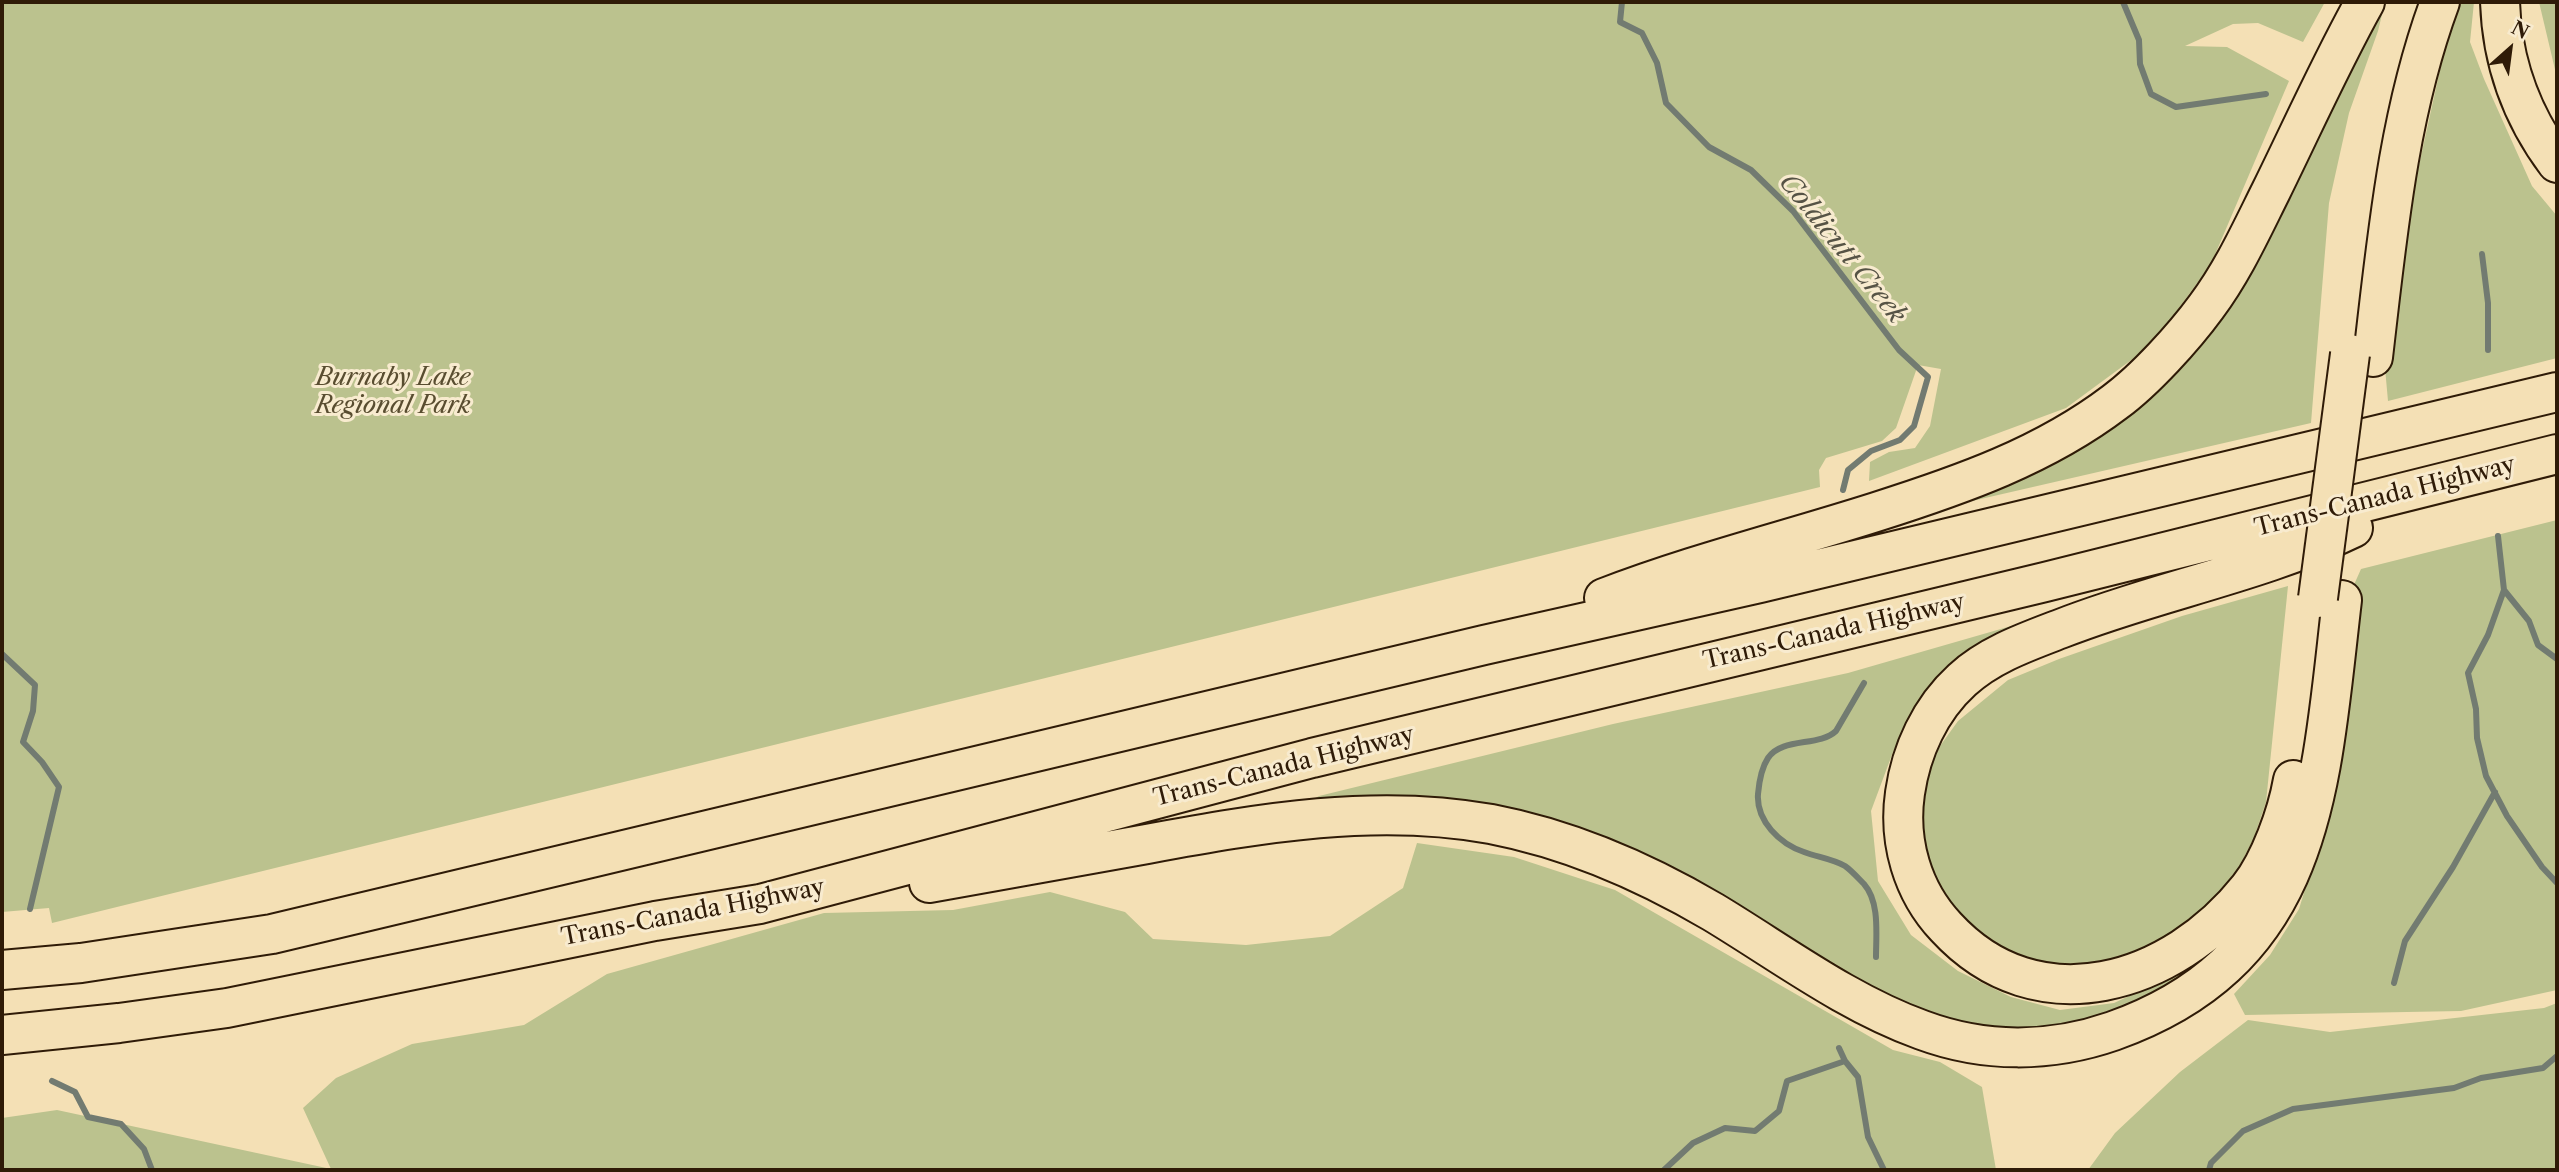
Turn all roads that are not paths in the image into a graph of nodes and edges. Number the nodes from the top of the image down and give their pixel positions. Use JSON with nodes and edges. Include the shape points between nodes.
{"nodes":[{"id":1,"x":2365,"y":2,"type":"edge"},
{"id":2,"x":2417,"y":2,"type":"edge"},
{"id":3,"x":2440,"y":2,"type":"edge"},
{"id":4,"x":2500,"y":2,"type":"edge"},
{"id":5,"x":2557,"y":163,"type":"edge"},
{"id":6,"x":2361,"y":355,"type":"junction"},
{"id":7,"x":2557,"y":392,"type":"edge"},
{"id":8,"x":2557,"y":454,"type":"edge"},
{"id":9,"x":2446,"y":482,"type":"junction"},
{"id":10,"x":2330,"y":599,"type":"junction"},
{"id":11,"x":1484,"y":645,"type":"junction"},
{"id":12,"x":760,"y":904,"type":"junction"},
{"id":13,"x":2,"y":970,"type":"edge"},
{"id":14,"x":2,"y":1035,"type":"edge"}],
"edges":[{"from":1,"to":11,"type":"highway","via":[[2236,263],[2206,308],[2117,401],[2082,426],[1994,472],[1660,577]]},
{"from":2,"to":6,"type":"highway","via":[[2402,41],[2371,190]]},
{"from":3,"to":6,"type":"highway","via":[[2416,82]]},
{"from":4,"to":5,"type":"highway","via":[[2506,59],[2515,89]]},
{"from":6,"to":10,"type":"highway"},
{"from":7,"to":11,"type":"highway"},
{"from":8,"to":9,"type":"highway","name":"Trans-Canada Highway"},
{"from":9,"to":10,"type":"highway","via":[[2316,546],[2162,593],[2029,641],[1990,659],[1962,680],[1940,705],[1915,749],[1904,798],[1902,828],[1908,854],[1915,883],[1931,912],[1959,942],[1990,963],[2028,979],[2060,985],[2117,979],[2177,954],[2201,936],[2251,886],[2281,823]]},
{"from":9,"to":12,"type":"highway","name":"Trans-Canada Highway","via":[[1312,758]]},
{"from":10,"to":12,"type":"highway","via":[[2321,769],[2298,856],[2281,893],[2255,934],[2198,990],[2140,1021],[2053,1046],[1972,1044],[1920,1030],[1844,992],[1709,910],[1636,872],[1571,845],[1492,824],[1417,815],[1305,819],[828,902]]},
{"from":11,"to":13,"type":"highway","via":[[272,934]]},
{"from":12,"to":14,"type":"highway","name":"Trans-Canada Highway","via":[[227,1008]]}]}
